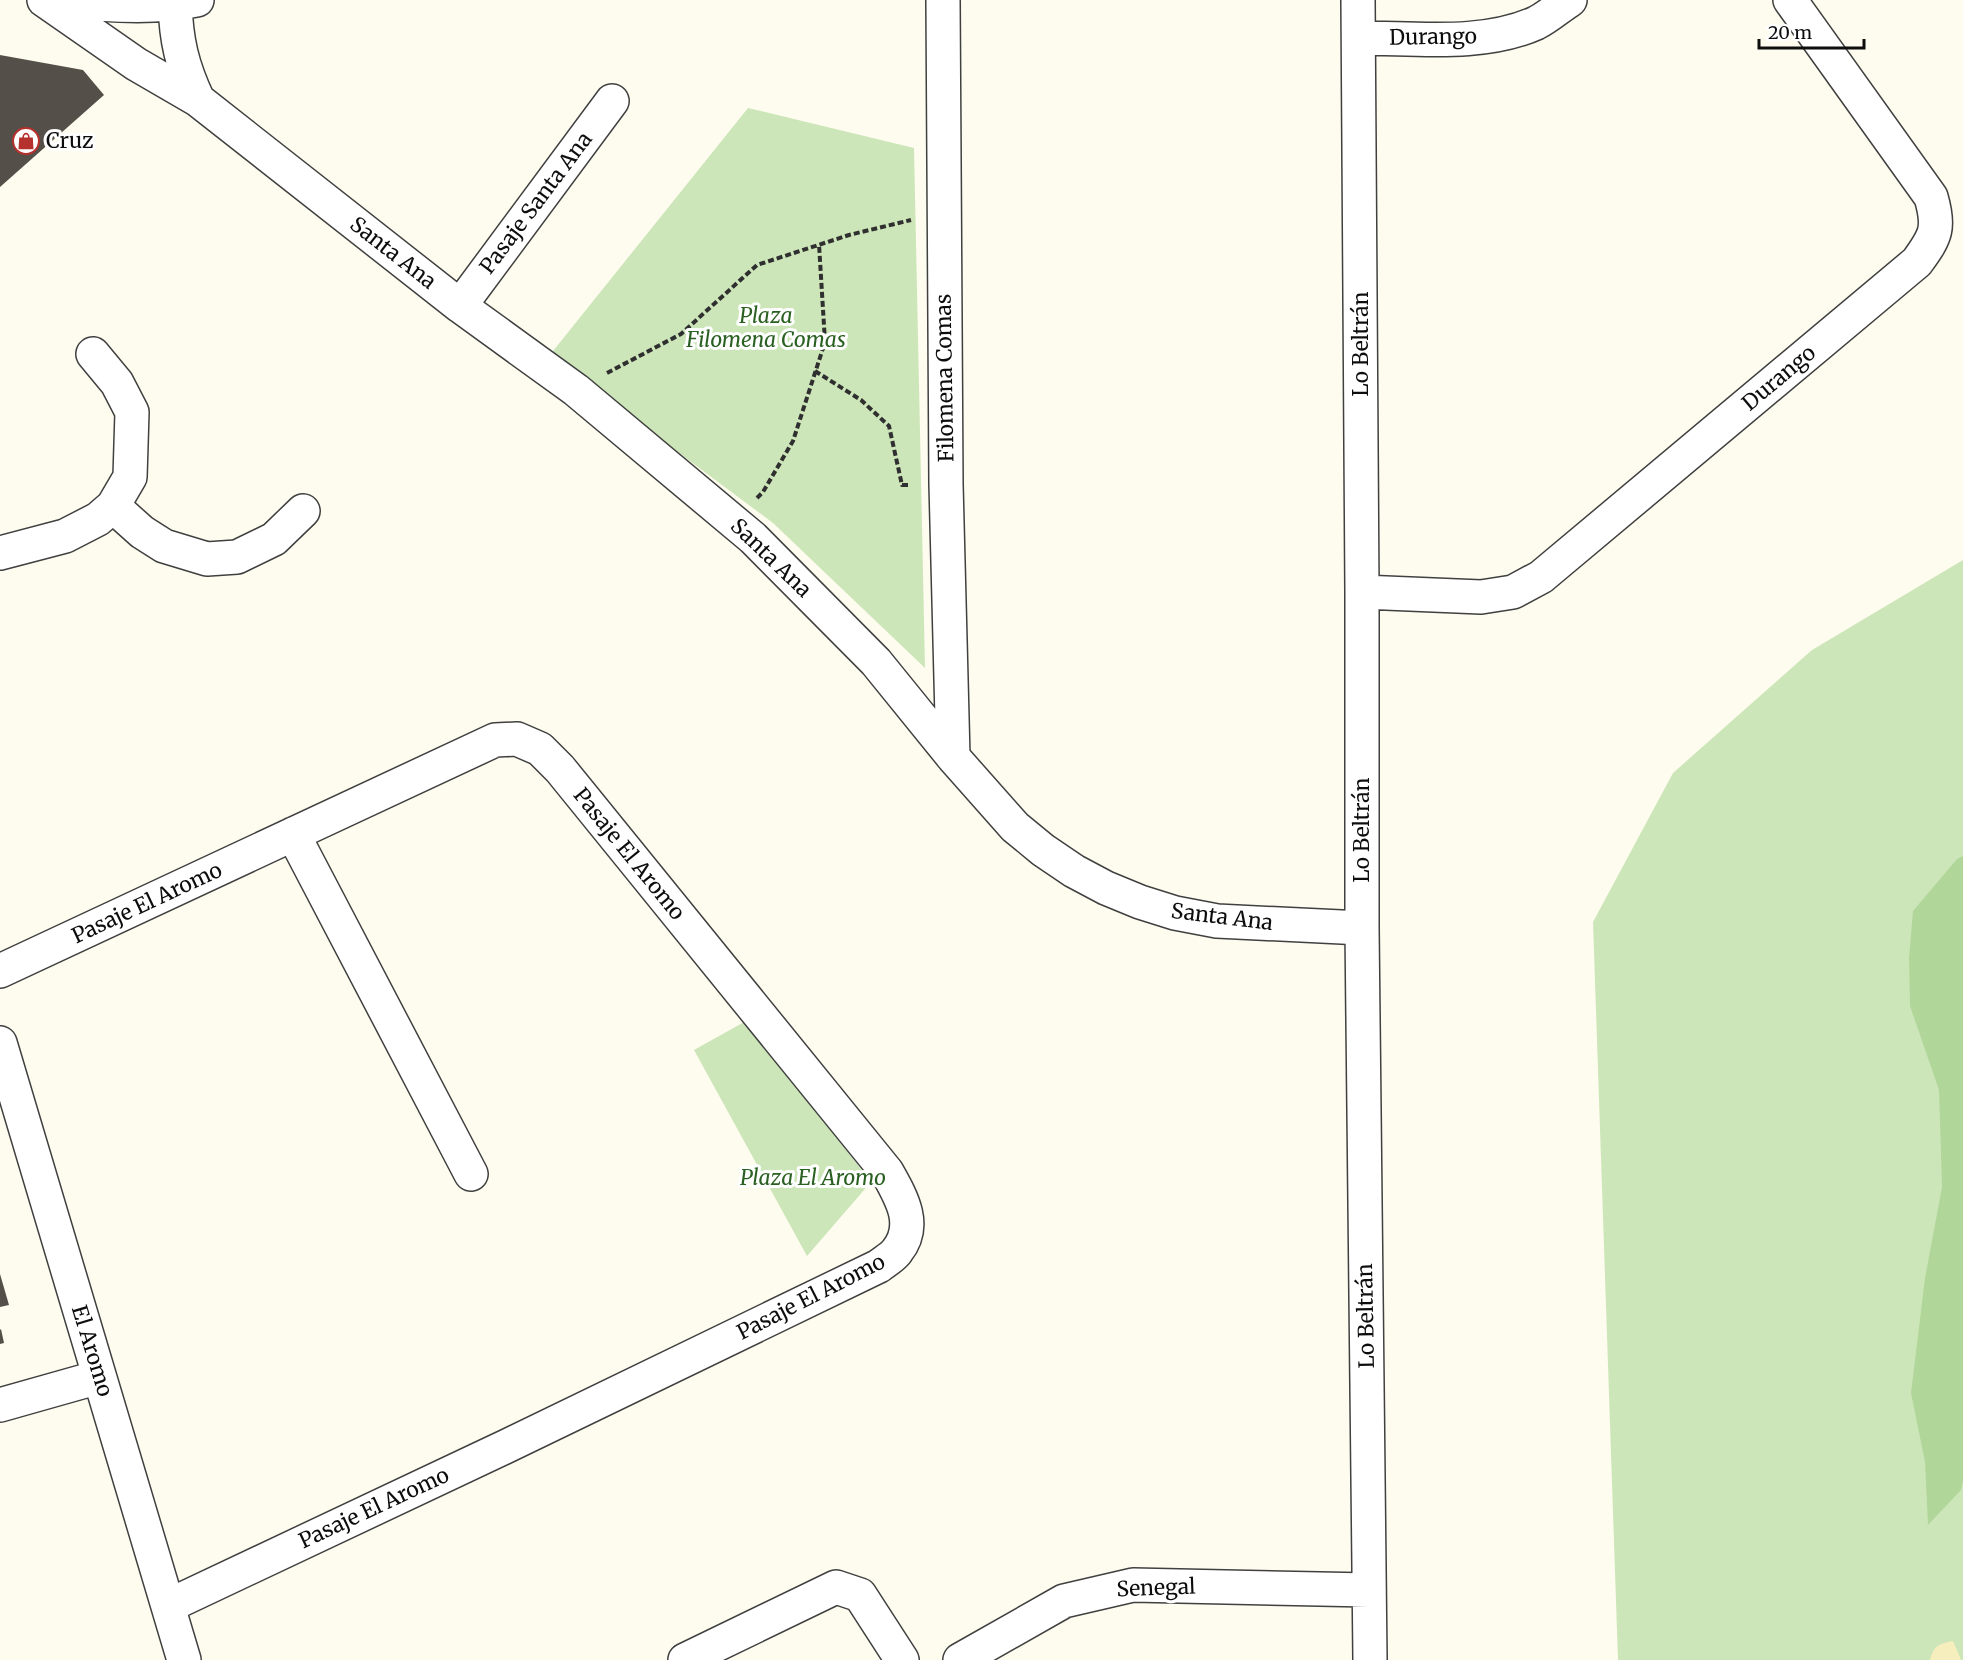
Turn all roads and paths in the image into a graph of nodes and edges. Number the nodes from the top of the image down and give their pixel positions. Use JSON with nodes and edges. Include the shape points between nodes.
{"nodes":[{"id":1,"x":44,"y":0,"type":"edge"},
{"id":2,"x":57,"y":0,"type":"edge"},
{"id":3,"x":943,"y":0,"type":"edge"},
{"id":4,"x":1358,"y":0,"type":"edge"},
{"id":5,"x":1570,"y":0,"type":"edge"},
{"id":6,"x":1790,"y":0,"type":"edge"},
{"id":7,"x":189,"y":1,"type":"edge"},
{"id":8,"x":1359,"y":38,"type":"junction"},
{"id":9,"x":198,"y":100,"type":"junction"},
{"id":10,"x":612,"y":101,"type":"dead end"},
{"id":11,"x":944,"y":212,"type":"junction"},
{"id":12,"x":819,"y":244,"type":"junction"},
{"id":13,"x":460,"y":306,"type":"junction"},
{"id":14,"x":93,"y":354,"type":"dead end"},
{"id":15,"x":815,"y":372,"type":"junction"},
{"id":16,"x":576,"y":390,"type":"junction"},
{"id":17,"x":946,"y":483,"type":"junction"},
{"id":18,"x":113,"y":506,"type":"junction"},
{"id":19,"x":303,"y":511,"type":"dead end"},
{"id":20,"x":733,"y":521,"type":"junction"},
{"id":21,"x":0,"y":553,"type":"edge"},
{"id":22,"x":1362,"y":592,"type":"junction"},
{"id":23,"x":952,"y":757,"type":"junction"},
{"id":24,"x":293,"y":834,"type":"junction"},
{"id":25,"x":1362,"y":928,"type":"junction"},
{"id":26,"x":0,"y":971,"type":"edge"},
{"id":27,"x":0,"y":1043,"type":"edge"},
{"id":28,"x":471,"y":1174,"type":"dead end"},
{"id":29,"x":99,"y":1377,"type":"junction"},
{"id":30,"x":0,"y":1405,"type":"edge"},
{"id":31,"x":1369,"y":1590,"type":"junction"},
{"id":32,"x":168,"y":1606,"type":"junction"},
{"id":33,"x":184,"y":1660,"type":"edge"},
{"id":34,"x":685,"y":1660,"type":"edge"},
{"id":35,"x":902,"y":1660,"type":"edge"},
{"id":36,"x":960,"y":1660,"type":"edge"},
{"id":37,"x":1370,"y":1660,"type":"edge"}],
"edges":[{"from":1,"to":9,"type":"street","name":"Santa Ana","via":[[136,64]]},
{"from":2,"to":7,"type":"street","via":[[113,4]]},
{"from":3,"to":11,"type":"street","name":"Filomena Comas"},
{"from":4,"to":8,"type":"street","name":"Lo Beltrán"},
{"from":5,"to":8,"type":"street","name":"Durango","via":[[1537,22],[1504,34],[1469,38]]},
{"from":6,"to":22,"type":"street","name":"Durango","via":[[1931,197],[1937,217],[1932,242],[1917,262],[1541,577],[1513,592],[1481,597]]},
{"from":7,"to":9,"type":"street","name":"Santa Ana","via":[[179,51]]},
{"from":8,"to":22,"type":"street","name":"Lo Beltrán"},
{"from":9,"to":13,"type":"street","name":"Santa Ana"},
{"from":10,"to":13,"type":"street","name":"Pasaje Santa Ana"},
{"from":11,"to":12,"type":"path"},
{"from":11,"to":17,"type":"street","name":"Filomena Comas"},
{"from":12,"to":15,"type":"path","via":[[825,342]]},
{"from":12,"to":16,"type":"path","via":[[757,265],[681,334]]},
{"from":13,"to":16,"type":"street","name":"Santa Ana"},
{"from":14,"to":18,"type":"street","via":[[117,383],[132,412],[130,477]]},
{"from":15,"to":17,"type":"path","via":[[861,400],[889,426],[902,485]]},
{"from":15,"to":20,"type":"path","via":[[793,441],[763,492]]},
{"from":16,"to":20,"type":"street","name":"Santa Ana"},
{"from":17,"to":23,"type":"street","name":"Filomena Comas"},
{"from":18,"to":19,"type":"street","via":[[141,532],[164,546],[207,559],[237,557],[274,539]]},
{"from":18,"to":21,"type":"street","via":[[98,519],[65,536]]},
{"from":20,"to":23,"type":"street","name":"Santa Ana","via":[[876,662]]},
{"from":22,"to":25,"type":"street","name":"Lo Beltrán"},
{"from":23,"to":25,"type":"street","name":"Santa Ana","via":[[1015,827],[1074,871],[1106,888],[1175,913],[1217,921]]},
{"from":24,"to":26,"type":"street","name":"Pasaje El Aromo"},
{"from":24,"to":28,"type":"street"},
{"from":24,"to":32,"type":"street","name":"Pasaje El Aromo","via":[[495,740],[516,739],[540,749],[887,1172],[908,1219],[906,1236],[897,1252],[879,1266]]},
{"from":25,"to":31,"type":"street","name":"Lo Beltrán"},
{"from":27,"to":29,"type":"street","name":"El Aromo"},
{"from":29,"to":30,"type":"street"},
{"from":29,"to":32,"type":"street","name":"El Aromo"},
{"from":31,"to":36,"type":"street","name":"Senegal","via":[[1132,1585],[1064,1601]]},
{"from":31,"to":37,"type":"street","name":"Lo Beltrán"},
{"from":32,"to":33,"type":"street","name":"El Aromo"},
{"from":34,"to":35,"type":"street","via":[[836,1587],[860,1595]]}]}
